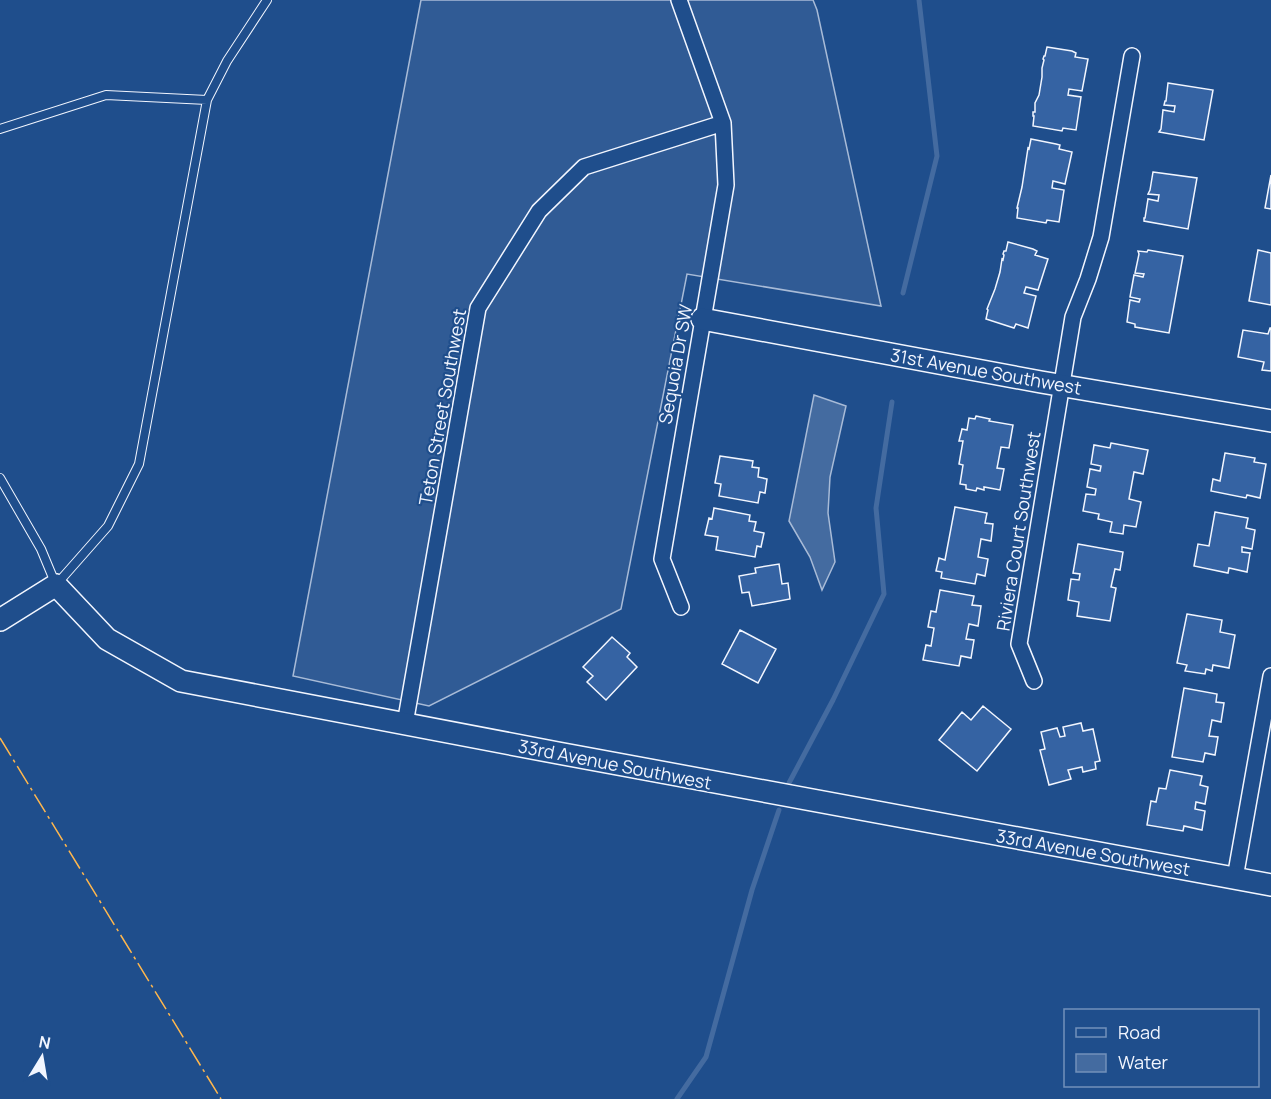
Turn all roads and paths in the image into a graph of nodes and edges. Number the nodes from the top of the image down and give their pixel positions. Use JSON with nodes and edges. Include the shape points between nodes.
{"nodes":[{"id":1,"x":267,"y":0,"type":"edge"},
{"id":2,"x":679,"y":0,"type":"edge"},
{"id":3,"x":1132,"y":56,"type":"dead end"},
{"id":4,"x":207,"y":100,"type":"junction"},
{"id":5,"x":723,"y":123,"type":"junction"},
{"id":6,"x":0,"y":129,"type":"edge"},
{"id":7,"x":702,"y":318,"type":"junction"},
{"id":8,"x":1061,"y":385,"type":"junction"},
{"id":9,"x":1271,"y":421,"type":"edge"},
{"id":10,"x":0,"y":478,"type":"edge"},
{"id":11,"x":56,"y":585,"type":"junction"},
{"id":12,"x":681,"y":607,"type":"dead end"},
{"id":13,"x":0,"y":620,"type":"edge"},
{"id":14,"x":1271,"y":676,"type":"edge"},
{"id":15,"x":1034,"y":681,"type":"dead end"},
{"id":16,"x":405,"y":724,"type":"junction"},
{"id":17,"x":1235,"y":878,"type":"junction"},
{"id":18,"x":1271,"y":885,"type":"edge"}],
"edges":[{"from":1,"to":4,"type":"lane"},
{"from":2,"to":5,"type":"street","name":"Sequoia Dr SW"},
{"from":3,"to":8,"type":"street","name":"Riviera Court Southwest","via":[[1101,237],[1073,317]]},
{"from":4,"to":6,"type":"lane","via":[[106,95]]},
{"from":4,"to":11,"type":"lane","via":[[139,464],[108,526]]},
{"from":5,"to":7,"type":"street","name":"Sequoia Dr SW","via":[[726,185]]},
{"from":5,"to":16,"type":"street","name":"Teton Street Southwest","via":[[584,166],[540,211],[478,308]]},
{"from":7,"to":8,"type":"street","name":"31st Avenue Southwest"},
{"from":7,"to":12,"type":"street","name":"Sequoia Dr SW","via":[[662,559]]},
{"from":8,"to":9,"type":"street","name":"31st Avenue Southwest"},
{"from":8,"to":15,"type":"street","name":"Riviera Court Southwest","via":[[1019,644]]},
{"from":10,"to":11,"type":"lane"},
{"from":11,"to":13,"type":"street"},
{"from":11,"to":16,"type":"street","name":"33rd Avenue Southwest","via":[[107,639],[182,681]]},
{"from":14,"to":17,"type":"street"},
{"from":16,"to":17,"type":"street","name":"33rd Avenue Southwest"},
{"from":17,"to":18,"type":"street","name":"33rd Avenue Southwest"}]}
